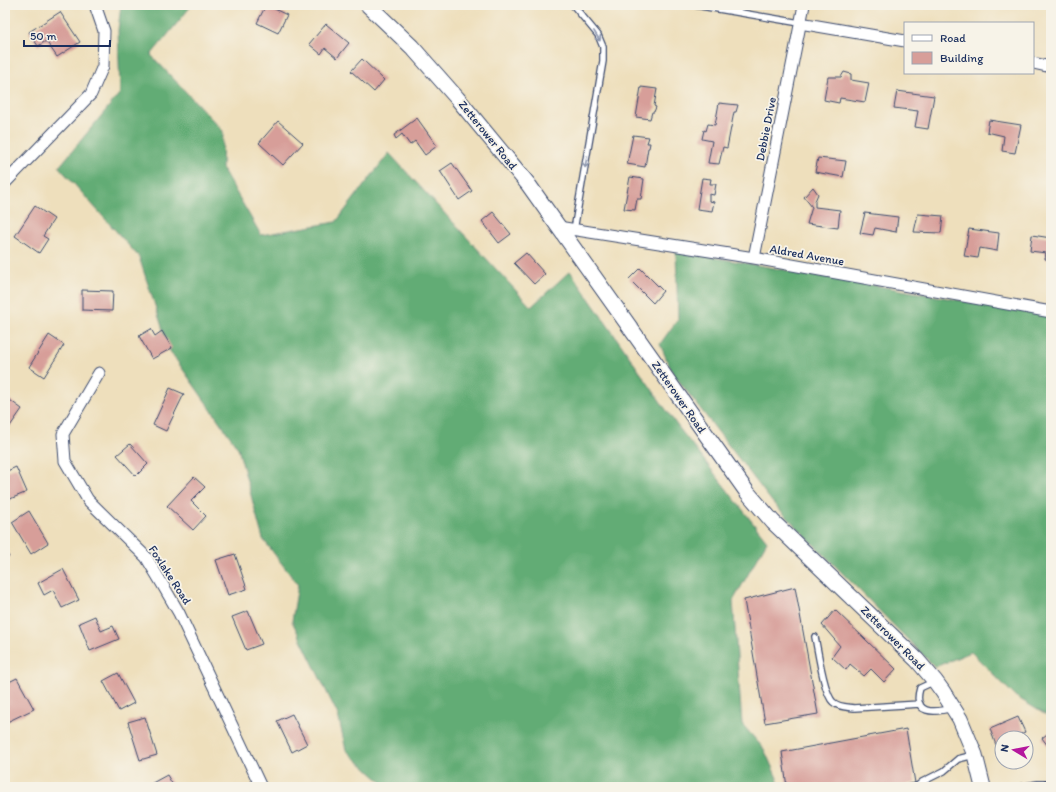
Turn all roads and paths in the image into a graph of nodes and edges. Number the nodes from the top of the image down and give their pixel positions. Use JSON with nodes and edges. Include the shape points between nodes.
{"nodes":[{"id":1,"x":95,"y":5,"type":"edge"},
{"id":2,"x":368,"y":5,"type":"edge"},
{"id":3,"x":573,"y":5,"type":"edge"},
{"id":4,"x":695,"y":5,"type":"edge"},
{"id":5,"x":804,"y":5,"type":"edge"},
{"id":6,"x":800,"y":24,"type":"junction"},
{"id":7,"x":904,"y":41,"type":"edge"},
{"id":8,"x":1034,"y":63,"type":"edge"},
{"id":9,"x":1051,"y":66,"type":"edge"},
{"id":10,"x":5,"y":184,"type":"edge"},
{"id":11,"x":558,"y":228,"type":"junction"},
{"id":12,"x":574,"y":230,"type":"junction"},
{"id":13,"x":754,"y":258,"type":"junction"},
{"id":14,"x":1051,"y":312,"type":"edge"},
{"id":15,"x":99,"y":373,"type":"dead end"},
{"id":16,"x":815,"y":637,"type":"dead end"},
{"id":17,"x":935,"y":681,"type":"junction"},
{"id":18,"x":920,"y":704,"type":"junction"},
{"id":19,"x":953,"y":708,"type":"junction"},
{"id":20,"x":975,"y":755,"type":"junction"},
{"id":21,"x":1051,"y":784,"type":"edge"},
{"id":22,"x":261,"y":787,"type":"edge"},
{"id":23,"x":916,"y":787,"type":"edge"},
{"id":24,"x":983,"y":787,"type":"edge"},
{"id":25,"x":1021,"y":787,"type":"edge"}],
"edges":[{"from":1,"to":10,"type":"street","via":[[104,31],[103,66],[91,94]]},
{"from":2,"to":11,"type":"street","name":"Zetterower Road","via":[[412,47],[457,98],[528,184]]},
{"from":3,"to":12,"type":"lane","one_way":true,"via":[[598,35],[603,47],[603,61]]},
{"from":4,"to":6,"type":"lane"},
{"from":5,"to":6,"type":"street","name":"Debbie Drive"},
{"from":6,"to":7,"type":"street"},
{"from":6,"to":13,"type":"street","name":"Debbie Drive"},
{"from":8,"to":9,"type":"street"},
{"from":11,"to":12,"type":"street","name":"Aldred Avenue"},
{"from":11,"to":17,"type":"street","name":"Zetterower Road","via":[[747,492],[773,522],[917,660]]},
{"from":12,"to":13,"type":"street","name":"Aldred Avenue"},
{"from":13,"to":14,"type":"street","name":"Aldred Avenue"},
{"from":15,"to":22,"type":"street","name":"Foxlake Road","via":[[63,434],[65,461],[88,500],[146,557],[179,613]]},
{"from":16,"to":18,"type":"lane","via":[[825,687],[833,702],[854,708]]},
{"from":17,"to":18,"type":"lane","via":[[920,688]]},
{"from":17,"to":19,"type":"street","name":"Zetterower Road"},
{"from":18,"to":19,"type":"lane","via":[[930,712]]},
{"from":19,"to":20,"type":"street","name":"Zetterower Road"},
{"from":20,"to":23,"type":"lane","via":[[958,759],[944,771]]},
{"from":20,"to":24,"type":"street","name":"Zetterower Road"},
{"from":21,"to":25,"type":"lane"}]}
